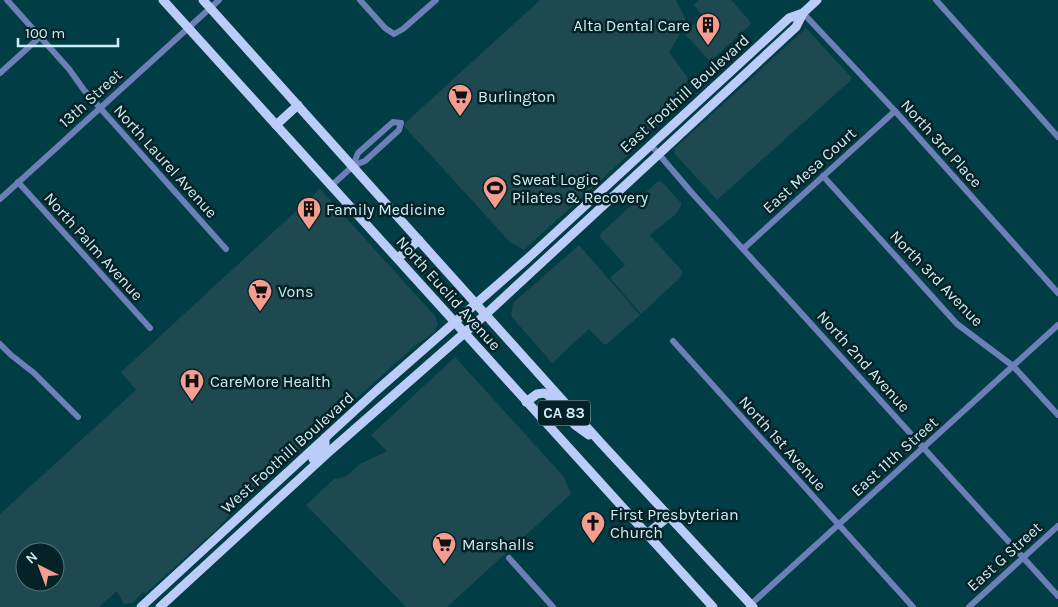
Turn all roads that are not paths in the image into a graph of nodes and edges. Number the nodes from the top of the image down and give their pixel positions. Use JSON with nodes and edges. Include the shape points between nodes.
{"nodes":[{"id":1,"x":7,"y":0,"type":"edge"},
{"id":2,"x":163,"y":0,"type":"edge"},
{"id":3,"x":203,"y":0,"type":"edge"},
{"id":4,"x":219,"y":0,"type":"edge"},
{"id":5,"x":360,"y":0,"type":"edge"},
{"id":6,"x":436,"y":0,"type":"edge"},
{"id":7,"x":817,"y":0,"type":"edge"},
{"id":8,"x":936,"y":0,"type":"edge"},
{"id":9,"x":211,"y":8,"type":"junction"},
{"id":10,"x":803,"y":13,"type":"junction"},
{"id":11,"x":188,"y":28,"type":"junction"},
{"id":12,"x":40,"y":37,"type":"junction"},
{"id":13,"x":0,"y":73,"type":"edge"},
{"id":14,"x":298,"y":105,"type":"junction"},
{"id":15,"x":100,"y":108,"type":"junction"},
{"id":16,"x":894,"y":111,"type":"junction"},
{"id":17,"x":276,"y":125,"type":"junction"},
{"id":18,"x":1058,"y":137,"type":"edge"},
{"id":19,"x":650,"y":144,"type":"junction"},
{"id":20,"x":658,"y":154,"type":"junction"},
{"id":21,"x":353,"y":166,"type":"junction"},
{"id":22,"x":823,"y":176,"type":"junction"},
{"id":23,"x":18,"y":182,"type":"junction"},
{"id":24,"x":331,"y":186,"type":"junction"},
{"id":25,"x":0,"y":198,"type":"edge"},
{"id":26,"x":419,"y":240,"type":"junction"},
{"id":27,"x":743,"y":248,"type":"junction"},
{"id":28,"x":226,"y":249,"type":"dead end"},
{"id":29,"x":398,"y":258,"type":"junction"},
{"id":30,"x":1058,"y":293,"type":"edge"},
{"id":31,"x":476,"y":304,"type":"junction"},
{"id":32,"x":485,"y":315,"type":"junction"},
{"id":33,"x":455,"y":321,"type":"junction"},
{"id":34,"x":1058,"y":325,"type":"edge"},
{"id":35,"x":150,"y":328,"type":"dead end"},
{"id":36,"x":464,"y":332,"type":"junction"},
{"id":37,"x":673,"y":341,"type":"dead end"},
{"id":38,"x":0,"y":344,"type":"edge"},
{"id":39,"x":1013,"y":366,"type":"junction"},
{"id":40,"x":526,"y":402,"type":"junction"},
{"id":41,"x":78,"y":416,"type":"dead end"},
{"id":42,"x":1058,"y":416,"type":"edge"},
{"id":43,"x":325,"y":438,"type":"junction"},
{"id":44,"x":601,"y":444,"type":"junction"},
{"id":45,"x":923,"y":447,"type":"junction"},
{"id":46,"x":283,"y":494,"type":"junction"},
{"id":47,"x":668,"y":517,"type":"junction"},
{"id":48,"x":839,"y":524,"type":"junction"},
{"id":49,"x":1058,"y":526,"type":"edge"},
{"id":50,"x":647,"y":534,"type":"junction"},
{"id":51,"x":509,"y":558,"type":"dead end"},
{"id":52,"x":1024,"y":558,"type":"junction"},
{"id":53,"x":1058,"y":596,"type":"edge"},
{"id":54,"x":750,"y":606,"type":"edge"},
{"id":55,"x":141,"y":607,"type":"edge"},
{"id":56,"x":160,"y":607,"type":"edge"},
{"id":57,"x":553,"y":607,"type":"edge"},
{"id":58,"x":713,"y":607,"type":"edge"},
{"id":59,"x":914,"y":607,"type":"edge"},
{"id":60,"x":969,"y":607,"type":"edge"}],
"edges":[{"from":1,"to":12,"type":"street","name":"North Laurel Avenue"},
{"from":2,"to":11,"type":"main road","name":"North Euclid Avenue"},
{"from":3,"to":9,"type":"main road","name":"North Euclid Avenue"},
{"from":4,"to":9,"type":"street","name":"13th Street"},
{"from":5,"to":6,"type":"street","via":[[394,34]]},
{"from":7,"to":10,"type":"main road","name":"East Foothill Boulevard"},
{"from":8,"to":18,"type":"street"},
{"from":9,"to":11,"type":"street","name":"13th Street"},
{"from":9,"to":14,"type":"main road","name":"North Euclid Avenue"},
{"from":10,"to":16,"type":"street","name":"North 3rd Place"},
{"from":10,"to":19,"type":"main road","name":"East Foothill Boulevard","via":[[789,18]]},
{"from":10,"to":20,"type":"main road","name":"East Foothill Boulevard","via":[[796,27]]},
{"from":11,"to":15,"type":"street","name":"13th Street"},
{"from":11,"to":17,"type":"main road","name":"North Euclid Avenue"},
{"from":12,"to":13,"type":"street"},
{"from":12,"to":15,"type":"street","name":"North Laurel Avenue"},
{"from":14,"to":17,"type":"main road"},
{"from":14,"to":21,"type":"main road","name":"North Euclid Avenue"},
{"from":15,"to":23,"type":"street","name":"13th Street"},
{"from":15,"to":28,"type":"street","name":"North Laurel Avenue"},
{"from":16,"to":22,"type":"street","name":"East Mesa Court"},
{"from":16,"to":30,"type":"street","name":"North 3rd Place"},
{"from":17,"to":24,"type":"main road","name":"North Euclid Avenue"},
{"from":19,"to":20,"type":"street","name":"North 2nd Avenue"},
{"from":19,"to":31,"type":"main road","name":"East Foothill Boulevard"},
{"from":20,"to":27,"type":"street","name":"North 2nd Avenue"},
{"from":20,"to":32,"type":"main road","name":"East Foothill Boulevard"},
{"from":21,"to":21,"type":"street","via":[[372,155],[399,130],[401,123],[392,122],[358,153]]},
{"from":21,"to":24,"type":"street"},
{"from":21,"to":26,"type":"main road","name":"North Euclid Avenue"},
{"from":22,"to":27,"type":"street","name":"East Mesa Court"},
{"from":22,"to":39,"type":"street","name":"North 3rd Avenue","via":[[957,324]]},
{"from":23,"to":25,"type":"street","name":"13th Street"},
{"from":23,"to":35,"type":"street","name":"North Palm Avenue"},
{"from":24,"to":29,"type":"main road","name":"North Euclid Avenue"},
{"from":26,"to":29,"type":"main road"},
{"from":26,"to":31,"type":"main road","name":"North Euclid Avenue"},
{"from":27,"to":45,"type":"street","name":"North 2nd Avenue"},
{"from":29,"to":33,"type":"main road","name":"North Euclid Avenue"},
{"from":31,"to":32,"type":"main road","name":"North Euclid Avenue"},
{"from":31,"to":33,"type":"main road","name":"East Foothill Boulevard"},
{"from":32,"to":36,"type":"main road","name":"East Foothill Boulevard"},
{"from":32,"to":44,"type":"main road","name":"North Euclid Avenue"},
{"from":33,"to":36,"type":"main road","name":"North Euclid Avenue"},
{"from":33,"to":43,"type":"main road","name":"West Foothill Boulevard"},
{"from":34,"to":39,"type":"street","name":"East 11th Street"},
{"from":36,"to":40,"type":"main road","name":"North Euclid Avenue"},
{"from":36,"to":46,"type":"main road","name":"West Foothill Boulevard"},
{"from":37,"to":48,"type":"street","name":"North 1st Avenue"},
{"from":38,"to":41,"type":"street"},
{"from":39,"to":42,"type":"street","name":"North 3rd Avenue"},
{"from":39,"to":45,"type":"street","name":"East 11th Street"},
{"from":40,"to":44,"type":"main road","number":"CA 83","via":[[537,394],[548,395],[575,425]]},
{"from":40,"to":50,"type":"main road","name":"North Euclid Avenue"},
{"from":43,"to":46,"type":"main road","via":[[325,447],[291,479]]},
{"from":43,"to":55,"type":"main road","name":"West Foothill Boulevard"},
{"from":44,"to":47,"type":"main road","name":"North Euclid Avenue"},
{"from":45,"to":48,"type":"street","name":"East 11th Street"},
{"from":45,"to":52,"type":"street","name":"North 2nd Avenue"},
{"from":46,"to":56,"type":"main road","name":"West Foothill Boulevard"},
{"from":47,"to":50,"type":"main road"},
{"from":47,"to":54,"type":"main road","name":"North Euclid Avenue"},
{"from":48,"to":54,"type":"street","name":"East 11th Street"},
{"from":48,"to":59,"type":"street","name":"North 1st Avenue"},
{"from":49,"to":52,"type":"street","name":"East G Street"},
{"from":50,"to":58,"type":"main road","name":"North Euclid Avenue"},
{"from":51,"to":57,"type":"street"},
{"from":52,"to":53,"type":"street","name":"North 2nd Avenue"},
{"from":52,"to":60,"type":"street","name":"East G Street"}]}
